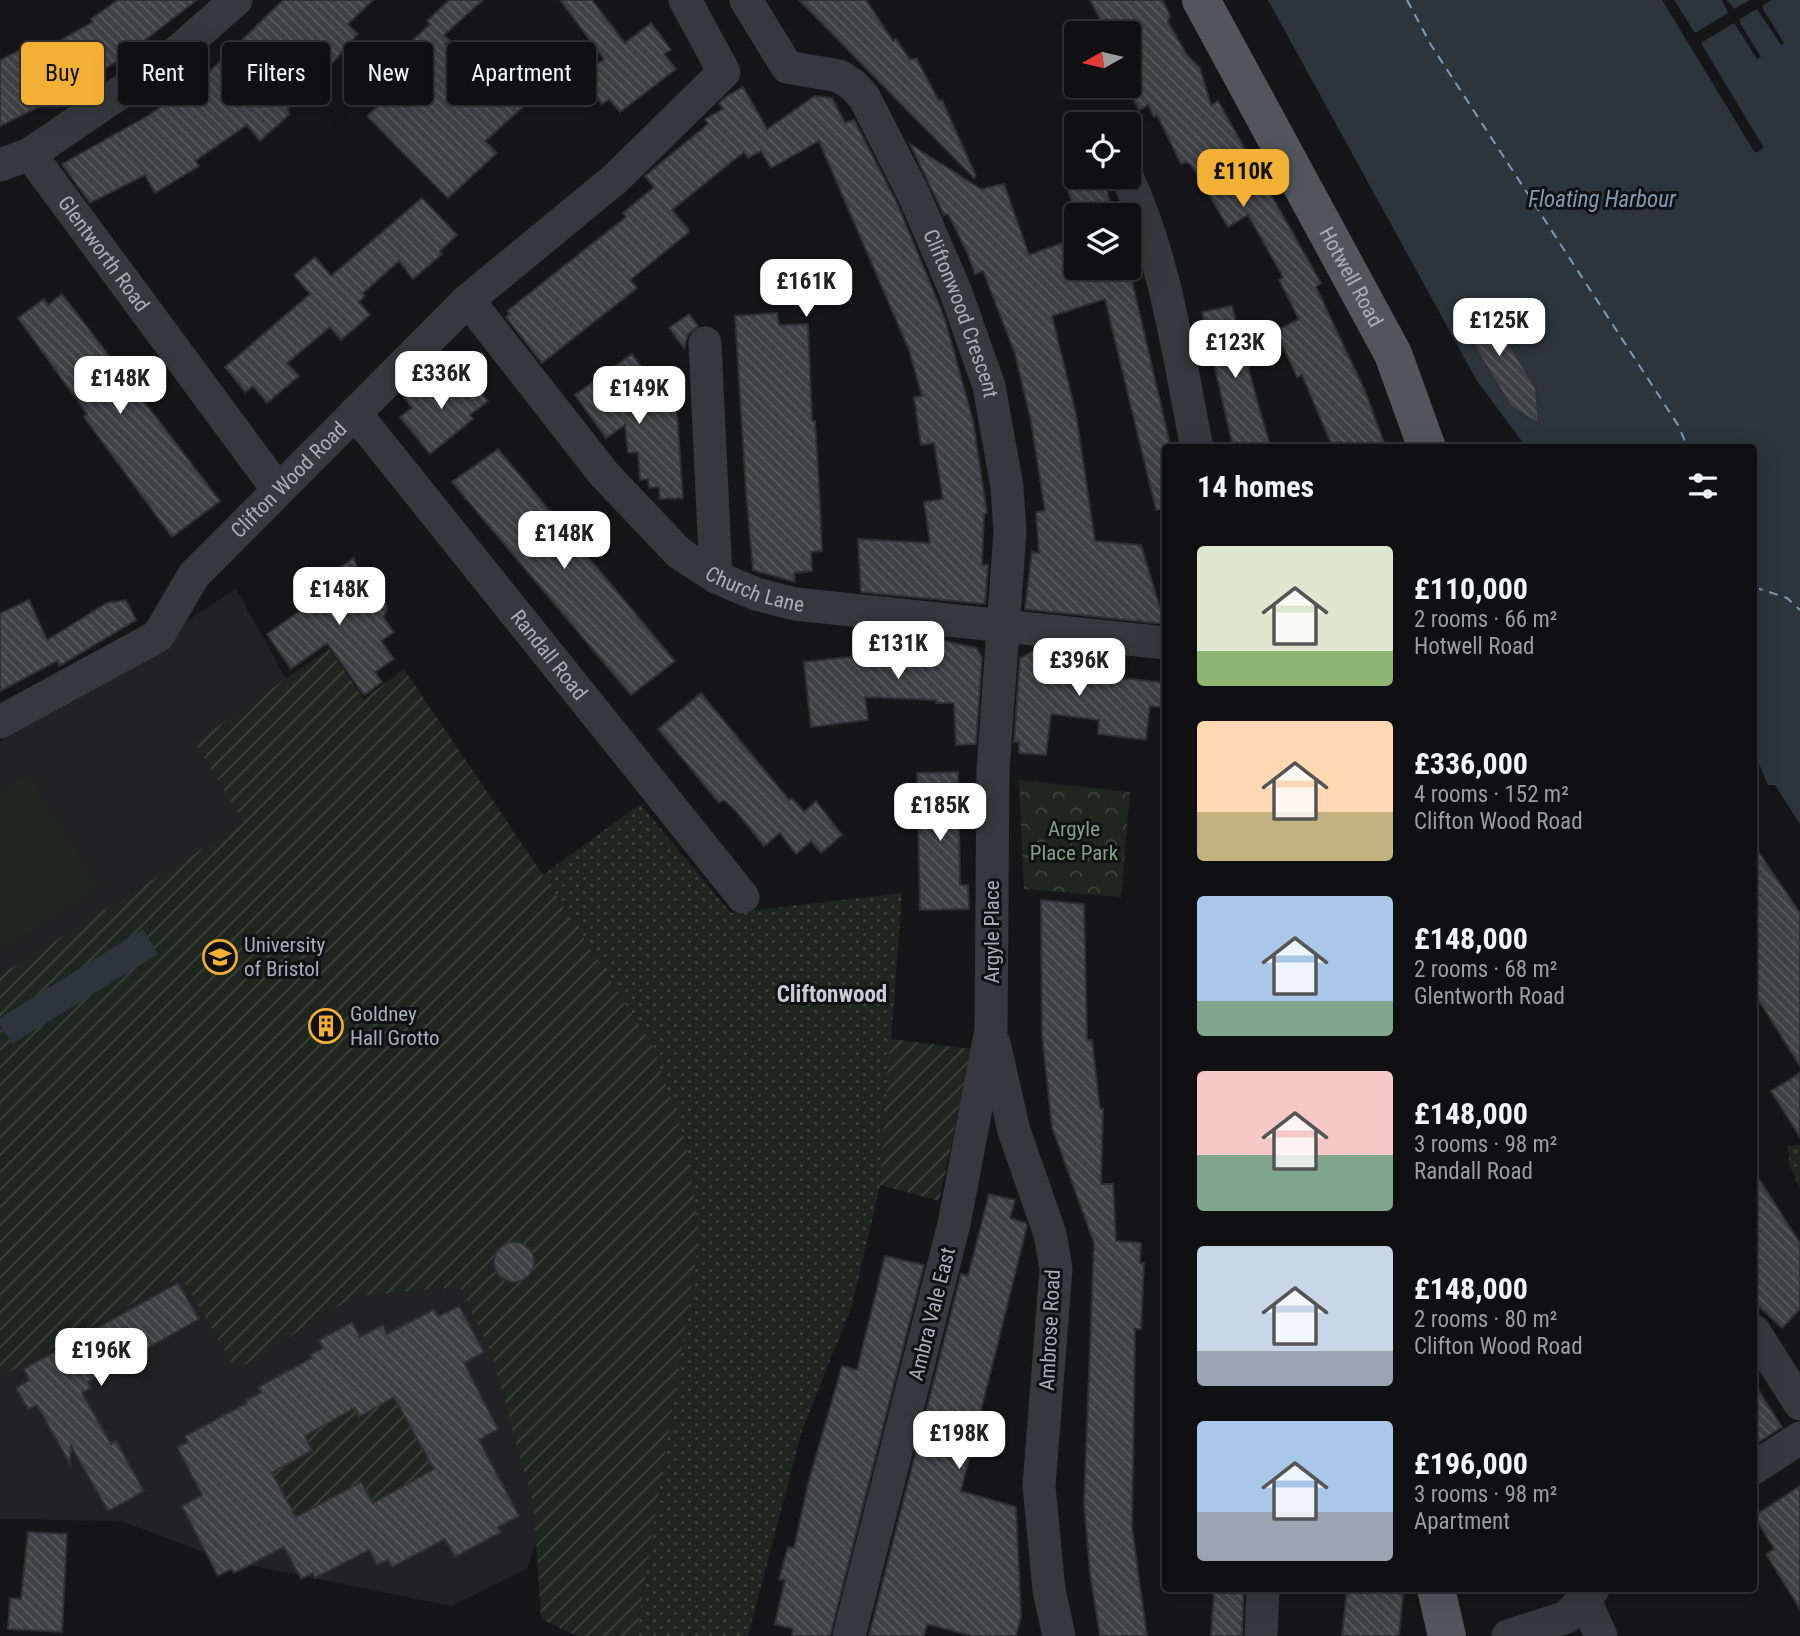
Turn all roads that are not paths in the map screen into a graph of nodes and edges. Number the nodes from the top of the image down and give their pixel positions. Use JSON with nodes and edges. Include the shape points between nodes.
{"nodes":[{"id":1,"x":236,"y":0,"type":"edge"},
{"id":2,"x":685,"y":0,"type":"edge"},
{"id":3,"x":746,"y":0,"type":"edge"},
{"id":4,"x":1201,"y":0,"type":"edge"},
{"id":5,"x":15,"y":160,"type":"edge"},
{"id":6,"x":1132,"y":189,"type":"edge"},
{"id":7,"x":468,"y":300,"type":"junction"},
{"id":8,"x":705,"y":343,"type":"dead end"},
{"id":9,"x":355,"y":413,"type":"junction"},
{"id":10,"x":1196,"y":444,"type":"edge"},
{"id":11,"x":1426,"y":444,"type":"edge"},
{"id":12,"x":278,"y":490,"type":"junction"},
{"id":13,"x":716,"y":577,"type":"junction"},
{"id":14,"x":1003,"y":624,"type":"junction"},
{"id":15,"x":1162,"y":643,"type":"edge"},
{"id":16,"x":0,"y":722,"type":"edge"},
{"id":17,"x":743,"y":897,"type":"dead end"},
{"id":18,"x":991,"y":1030,"type":"junction"},
{"id":19,"x":1757,"y":1336,"type":"edge"},
{"id":20,"x":1800,"y":1404,"type":"edge"},
{"id":21,"x":1800,"y":1438,"type":"edge"},
{"id":22,"x":1757,"y":1466,"type":"edge"},
{"id":23,"x":1263,"y":1592,"type":"edge"},
{"id":24,"x":1435,"y":1592,"type":"edge"},
{"id":25,"x":1436,"y":1592,"type":"edge"},
{"id":26,"x":1589,"y":1594,"type":"edge"},
{"id":27,"x":849,"y":1636,"type":"edge"},
{"id":28,"x":1059,"y":1636,"type":"edge"},
{"id":29,"x":1261,"y":1636,"type":"edge"},
{"id":30,"x":1429,"y":1636,"type":"edge"},
{"id":31,"x":1447,"y":1636,"type":"edge"},
{"id":32,"x":1508,"y":1636,"type":"edge"},
{"id":33,"x":1601,"y":1636,"type":"edge"}],
"edges":[{"from":1,"to":5,"type":"street","via":[[168,60]]},
{"from":2,"to":7,"type":"street","name":"Clifton Wood Road","via":[[724,72],[616,178]]},
{"from":3,"to":14,"type":"street","name":"Cliftonwood Crescent","via":[[780,59],[793,69],[839,76],[864,97],[914,195],[976,346],[993,402],[1010,531]]},
{"from":4,"to":11,"type":"main road","name":"Hotwell Road","via":[[1393,354]]},
{"from":5,"to":12,"type":"street","name":"Glentworth Road"},
{"from":6,"to":10,"type":"street","via":[[1148,229]]},
{"from":7,"to":9,"type":"street","name":"Clifton Wood Road"},
{"from":7,"to":13,"type":"street","name":"Church Lane","via":[[604,474],[679,553]]},
{"from":8,"to":13,"type":"street"},
{"from":9,"to":12,"type":"street","name":"Clifton Wood Road"},
{"from":9,"to":17,"type":"street","name":"Randall Road"},
{"from":12,"to":16,"type":"street","name":"Clifton Wood Road","via":[[194,575],[158,636]]},
{"from":13,"to":14,"type":"street","name":"Church Lane","via":[[795,604]]},
{"from":14,"to":15,"type":"street","name":"Church Lane"},
{"from":14,"to":18,"type":"street","name":"Argyle Place","via":[[993,770]]},
{"from":18,"to":27,"type":"street","name":"Ambra Vale East","via":[[954,1224]]},
{"from":18,"to":28,"type":"street","name":"Ambrose Road","via":[[1014,1131],[1050,1234],[1056,1269],[1039,1486],[1049,1590]]},
{"from":19,"to":20,"type":"street"},
{"from":21,"to":22,"type":"street"},
{"from":23,"to":29,"type":"street"},
{"from":24,"to":30,"type":"main road"},
{"from":25,"to":31,"type":"main road"},
{"from":26,"to":32,"type":"street","via":[[1567,1617]]},
{"from":26,"to":33,"type":"street"}]}
